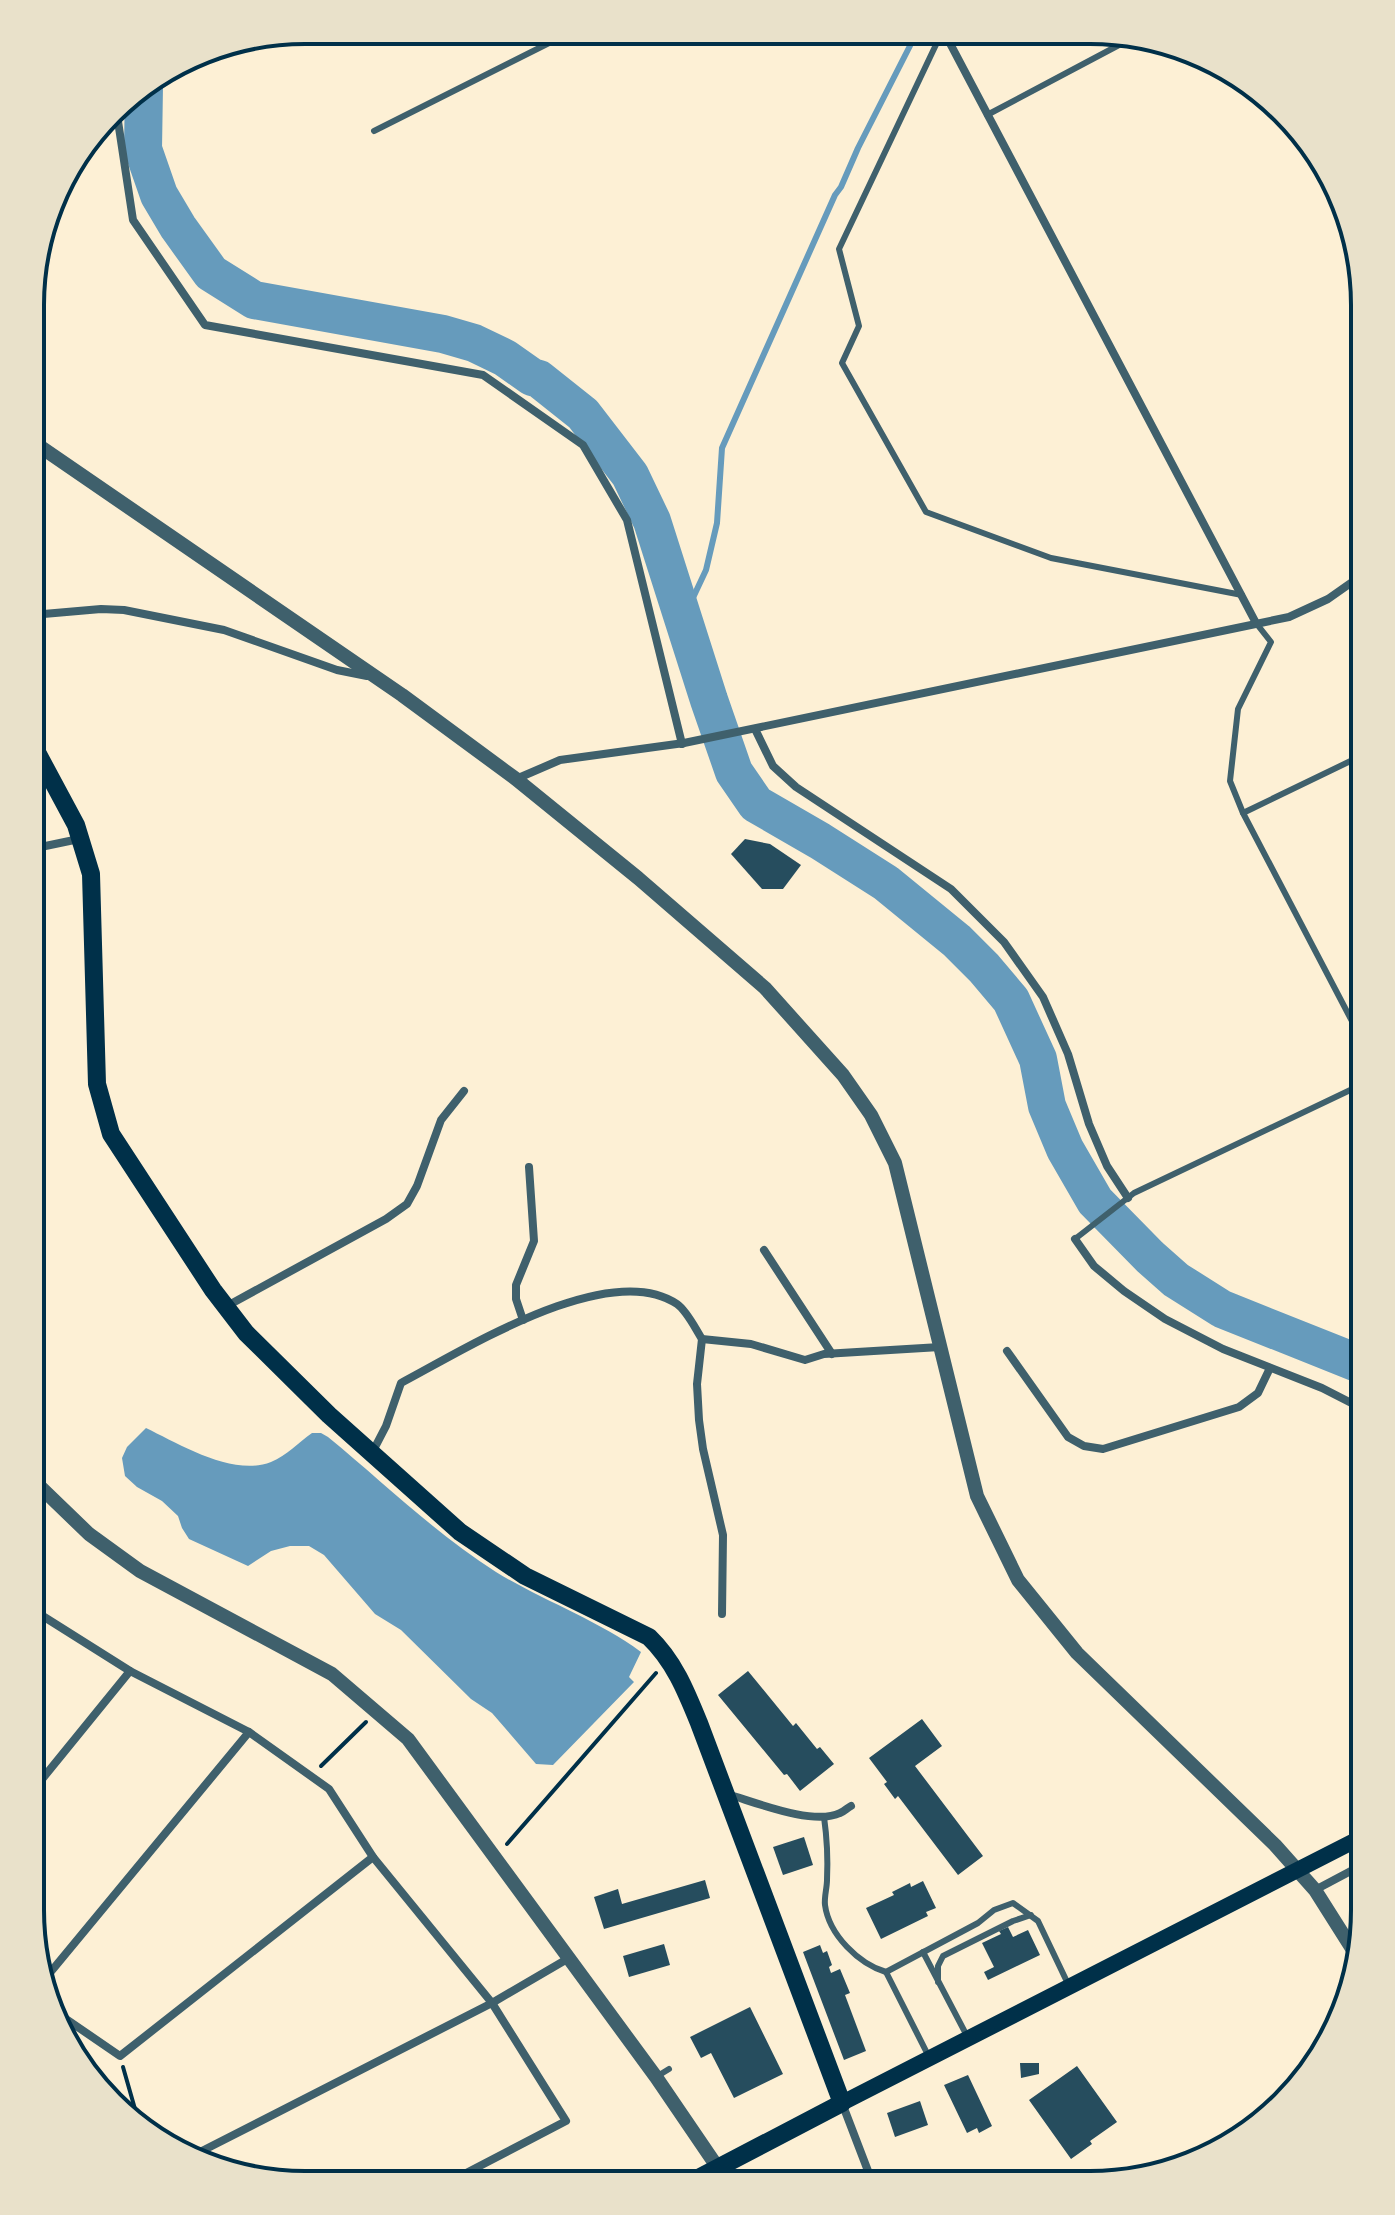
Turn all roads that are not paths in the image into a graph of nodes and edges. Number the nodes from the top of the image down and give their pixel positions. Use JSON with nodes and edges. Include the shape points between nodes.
{"nodes":[{"id":1,"x":547,"y":44,"type":"edge"},
{"id":2,"x":937,"y":44,"type":"edge"},
{"id":3,"x":949,"y":44,"type":"edge"},
{"id":4,"x":1118,"y":46,"type":"edge"},
{"id":5,"x":987,"y":115,"type":"junction"},
{"id":6,"x":118,"y":124,"type":"edge"},
{"id":7,"x":374,"y":131,"type":"dead end"},
{"id":8,"x":44,"y":449,"type":"edge"},
{"id":9,"x":1351,"y":583,"type":"edge"},
{"id":10,"x":1242,"y":595,"type":"junction"},
{"id":11,"x":44,"y":614,"type":"edge"},
{"id":12,"x":1256,"y":623,"type":"junction"},
{"id":13,"x":376,"y":677,"type":"junction"},
{"id":14,"x":754,"y":729,"type":"junction"},
{"id":15,"x":683,"y":744,"type":"junction"},
{"id":16,"x":1351,"y":761,"type":"edge"},
{"id":17,"x":44,"y":765,"type":"edge"},
{"id":18,"x":516,"y":779,"type":"junction"},
{"id":19,"x":1243,"y":813,"type":"junction"},
{"id":20,"x":80,"y":839,"type":"junction"},
{"id":21,"x":44,"y":846,"type":"edge"},
{"id":22,"x":1351,"y":1018,"type":"edge"},
{"id":23,"x":1351,"y":1090,"type":"edge"},
{"id":24,"x":464,"y":1091,"type":"dead end"},
{"id":25,"x":529,"y":1167,"type":"dead end"},
{"id":26,"x":1128,"y":1198,"type":"junction"},
{"id":27,"x":1075,"y":1239,"type":"joint"},
{"id":28,"x":764,"y":1250,"type":"dead end"},
{"id":29,"x":226,"y":1307,"type":"junction"},
{"id":30,"x":523,"y":1320,"type":"junction"},
{"id":31,"x":702,"y":1339,"type":"junction"},
{"id":32,"x":940,"y":1347,"type":"junction"},
{"id":33,"x":1007,"y":1351,"type":"dead end"},
{"id":34,"x":832,"y":1354,"type":"junction"},
{"id":35,"x":1270,"y":1368,"type":"junction"},
{"id":36,"x":1350,"y":1402,"type":"edge"},
{"id":37,"x":372,"y":1453,"type":"junction"},
{"id":38,"x":44,"y":1491,"type":"edge"},
{"id":39,"x":722,"y":1614,"type":"dead end"},
{"id":40,"x":44,"y":1617,"type":"edge"},
{"id":41,"x":130,"y":1671,"type":"junction"},
{"id":42,"x":249,"y":1732,"type":"junction"},
{"id":43,"x":44,"y":1777,"type":"edge"},
{"id":44,"x":726,"y":1794,"type":"junction"},
{"id":45,"x":851,"y":1806,"type":"dead end"},
{"id":46,"x":824,"y":1817,"type":"junction"},
{"id":47,"x":1350,"y":1843,"type":"edge"},
{"id":48,"x":373,"y":1857,"type":"junction"},
{"id":49,"x":1350,"y":1871,"type":"edge"},
{"id":50,"x":1315,"y":1890,"type":"junction"},
{"id":51,"x":1031,"y":1915,"type":"junction"},
{"id":52,"x":1348,"y":1942,"type":"edge"},
{"id":53,"x":923,"y":1952,"type":"junction"},
{"id":54,"x":569,"y":1958,"type":"junction"},
{"id":55,"x":51,"y":1971,"type":"edge"},
{"id":56,"x":886,"y":1972,"type":"junction"},
{"id":57,"x":938,"y":1982,"type":"junction"},
{"id":58,"x":1076,"y":1984,"type":"junction"},
{"id":59,"x":492,"y":2003,"type":"junction"},
{"id":60,"x":70,"y":2022,"type":"edge"},
{"id":61,"x":968,"y":2039,"type":"junction"},
{"id":62,"x":930,"y":2058,"type":"junction"},
{"id":63,"x":842,"y":2103,"type":"junction"},
{"id":64,"x":203,"y":2150,"type":"edge"},
{"id":65,"x":470,"y":2171,"type":"edge"},
{"id":66,"x":719,"y":2171,"type":"edge"},
{"id":67,"x":730,"y":2171,"type":"edge"},
{"id":68,"x":868,"y":2171,"type":"edge"}],
"edges":[{"from":1,"to":7,"type":"lane"},
{"from":2,"to":10,"type":"lane","via":[[839,249],[859,326],[842,363],[926,512],[1051,558]]},
{"from":3,"to":5,"type":"street"},
{"from":4,"to":5,"type":"lane"},
{"from":5,"to":10,"type":"street"},
{"from":6,"to":15,"type":"street","via":[[133,220],[205,325],[483,375],[583,445],[627,520]]},
{"from":8,"to":13,"type":"street"},
{"from":9,"to":12,"type":"street","via":[[1289,617]]},
{"from":10,"to":12,"type":"street"},
{"from":11,"to":13,"type":"street","via":[[124,610],[224,630],[337,670]]},
{"from":12,"to":14,"type":"street"},
{"from":12,"to":19,"type":"lane","via":[[1271,642],[1238,709],[1230,781]]},
{"from":13,"to":18,"type":"street"},
{"from":14,"to":15,"type":"street"},
{"from":14,"to":26,"type":"street","via":[[773,766],[796,787],[951,889],[1004,942],[1043,997],[1068,1054],[1089,1124]]},
{"from":15,"to":18,"type":"street","via":[[560,760]]},
{"from":16,"to":19,"type":"lane"},
{"from":17,"to":20,"type":"main road"},
{"from":18,"to":32,"type":"street","via":[[765,988],[843,1075],[895,1163]]},
{"from":19,"to":22,"type":"lane"},
{"from":20,"to":21,"type":"street"},
{"from":20,"to":29,"type":"main road","via":[[91,874],[97,1084],[111,1134]]},
{"from":23,"to":26,"type":"lane"},
{"from":24,"to":29,"type":"street","via":[[441,1120],[407,1204]]},
{"from":25,"to":30,"type":"street","via":[[534,1241],[516,1285]]},
{"from":26,"to":27,"type":"lane"},
{"from":27,"to":35,"type":"street","via":[[1094,1266],[1165,1319]]},
{"from":28,"to":34,"type":"street"},
{"from":29,"to":37,"type":"main road","via":[[246,1333]]},
{"from":30,"to":31,"type":"street","via":[[587,1296],[658,1295],[679,1305]]},
{"from":30,"to":37,"type":"street","via":[[401,1383]]},
{"from":31,"to":34,"type":"street","via":[[751,1344],[805,1360]]},
{"from":31,"to":39,"type":"street","via":[[699,1420],[723,1535]]},
{"from":32,"to":34,"type":"street"},
{"from":32,"to":50,"type":"street","via":[[977,1496],[1018,1580],[1077,1653]]},
{"from":33,"to":35,"type":"street","via":[[1068,1437],[1103,1449],[1239,1407],[1258,1393]]},
{"from":35,"to":36,"type":"street"},
{"from":37,"to":44,"type":"main road","via":[[460,1532],[525,1576],[658,1645],[678,1674]]},
{"from":38,"to":54,"type":"street","via":[[89,1534],[140,1571],[332,1674],[408,1739]]},
{"from":40,"to":41,"type":"street"},
{"from":41,"to":42,"type":"street"},
{"from":41,"to":43,"type":"street"},
{"from":42,"to":48,"type":"street","via":[[329,1789]]},
{"from":42,"to":55,"type":"street"},
{"from":44,"to":46,"type":"street"},
{"from":44,"to":63,"type":"main road"},
{"from":45,"to":46,"type":"street"},
{"from":46,"to":56,"type":"lane","via":[[825,1905],[834,1929],[872,1968]]},
{"from":47,"to":58,"type":"main road"},
{"from":48,"to":59,"type":"street"},
{"from":48,"to":60,"type":"street","via":[[120,2056]]},
{"from":49,"to":50,"type":"street"},
{"from":50,"to":52,"type":"street"},
{"from":51,"to":53,"type":"lane","via":[[1013,1903]]},
{"from":51,"to":57,"type":"lane","via":[[943,1956]]},
{"from":51,"to":58,"type":"lane"},
{"from":53,"to":56,"type":"lane"},
{"from":53,"to":57,"type":"lane"},
{"from":54,"to":59,"type":"street"},
{"from":54,"to":66,"type":"street","via":[[662,2073]]},
{"from":56,"to":62,"type":"lane"},
{"from":57,"to":61,"type":"lane"},
{"from":58,"to":61,"type":"main road"},
{"from":59,"to":64,"type":"street"},
{"from":59,"to":65,"type":"street","via":[[566,2121]]},
{"from":61,"to":62,"type":"main road"},
{"from":62,"to":63,"type":"main road"},
{"from":63,"to":67,"type":"main road"},
{"from":63,"to":68,"type":"street"}]}
